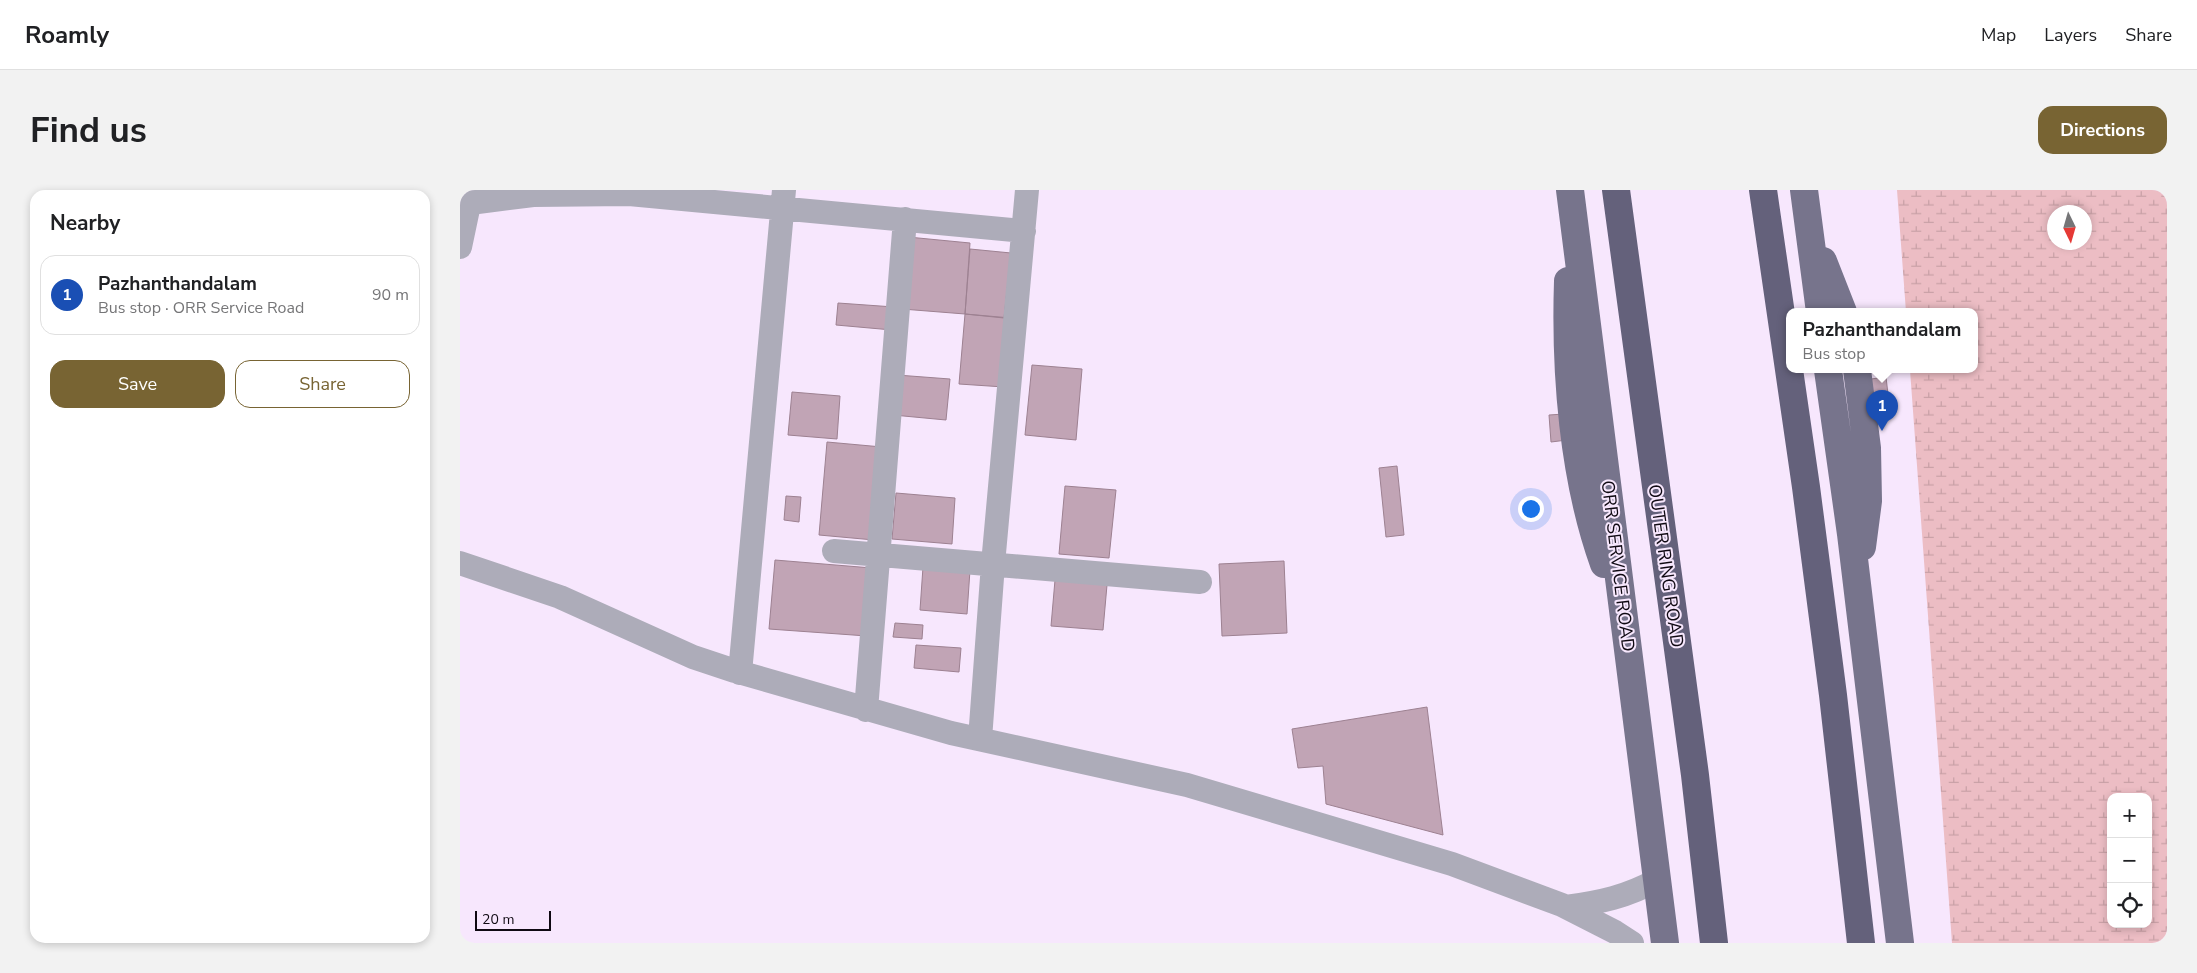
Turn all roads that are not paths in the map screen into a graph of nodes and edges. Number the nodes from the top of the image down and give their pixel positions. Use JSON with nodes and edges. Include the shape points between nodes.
{"nodes":[{"id":1,"x":1027,"y":190,"type":"edge"},
{"id":2,"x":1570,"y":190,"type":"edge"},
{"id":3,"x":1616,"y":190,"type":"edge"},
{"id":4,"x":1763,"y":190,"type":"edge"},
{"id":5,"x":1804,"y":190,"type":"edge"},
{"id":6,"x":471,"y":196,"type":"edge"},
{"id":7,"x":783,"y":200,"type":"edge"},
{"id":8,"x":905,"y":218,"type":"junction"},
{"id":9,"x":1808,"y":223,"type":"junction"},
{"id":10,"x":1024,"y":230,"type":"junction"},
{"id":11,"x":461,"y":241,"type":"edge"},
{"id":12,"x":1819,"y":308,"type":"edge"},
{"id":13,"x":1841,"y":308,"type":"edge"},
{"id":14,"x":1786,"y":355,"type":"edge"},
{"id":15,"x":1789,"y":373,"type":"edge"},
{"id":16,"x":1828,"y":373,"type":"edge"},
{"id":17,"x":1856,"y":373,"type":"edge"},
{"id":18,"x":834,"y":551,"type":"dead end"},
{"id":19,"x":879,"y":554,"type":"junction"},
{"id":20,"x":460,"y":563,"type":"edge"},
{"id":21,"x":993,"y":564,"type":"junction"},
{"id":22,"x":1200,"y":582,"type":"dead end"},
{"id":23,"x":1856,"y":585,"type":"junction"},
{"id":24,"x":740,"y":673,"type":"junction"},
{"id":25,"x":866,"y":710,"type":"junction"},
{"id":26,"x":980,"y":739,"type":"junction"},
{"id":27,"x":1657,"y":880,"type":"junction"},
{"id":28,"x":1566,"y":907,"type":"junction"},
{"id":29,"x":1632,"y":943,"type":"edge"},
{"id":30,"x":1665,"y":943,"type":"edge"},
{"id":31,"x":1714,"y":943,"type":"edge"},
{"id":32,"x":1861,"y":943,"type":"edge"},
{"id":33,"x":1900,"y":943,"type":"edge"}],
"edges":[{"from":1,"to":10,"type":"street"},
{"from":2,"to":27,"type":"main road","name":"ORR SERVICE ROAD"},
{"from":3,"to":31,"type":"highway","name":"OUTER RING ROAD","via":[[1695,775]]},
{"from":4,"to":14,"type":"highway"},
{"from":5,"to":9,"type":"main road"},
{"from":6,"to":7,"type":"street","via":[[629,194]]},
{"from":6,"to":11,"type":"street"},
{"from":7,"to":8,"type":"street"},
{"from":7,"to":24,"type":"street"},
{"from":8,"to":10,"type":"street"},
{"from":8,"to":19,"type":"street"},
{"from":9,"to":12,"type":"main road"},
{"from":9,"to":13,"type":"main road"},
{"from":10,"to":21,"type":"street"},
{"from":15,"to":32,"type":"highway","via":[[1828,655]]},
{"from":16,"to":23,"type":"main road"},
{"from":17,"to":23,"type":"main road","via":[[1868,448],[1868,501]]},
{"from":18,"to":19,"type":"street"},
{"from":19,"to":21,"type":"street"},
{"from":19,"to":25,"type":"street"},
{"from":20,"to":24,"type":"street","via":[[567,600],[693,656]]},
{"from":21,"to":22,"type":"street"},
{"from":21,"to":26,"type":"street"},
{"from":23,"to":33,"type":"main road"},
{"from":24,"to":25,"type":"street"},
{"from":25,"to":26,"type":"street"},
{"from":26,"to":28,"type":"street","via":[[1224,795],[1452,864]]},
{"from":27,"to":28,"type":"street","via":[[1636,892],[1611,900]]},
{"from":27,"to":30,"type":"main road","name":"ORR SERVICE ROAD"},
{"from":28,"to":29,"type":"street"}]}
